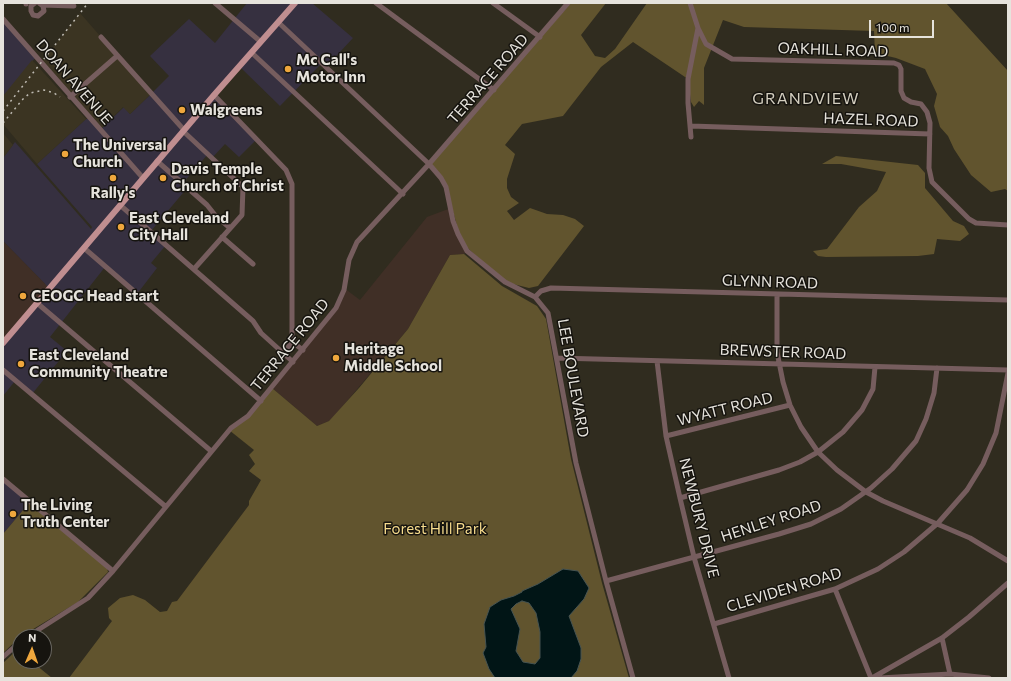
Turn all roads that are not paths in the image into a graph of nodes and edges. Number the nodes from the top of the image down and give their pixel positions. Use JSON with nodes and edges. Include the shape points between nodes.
{"nodes":[{"id":1,"x":26,"y":3,"type":"edge"},
{"id":2,"x":35,"y":3,"type":"edge"},
{"id":3,"x":215,"y":3,"type":"edge"},
{"id":4,"x":295,"y":3,"type":"edge"},
{"id":5,"x":376,"y":3,"type":"edge"},
{"id":6,"x":493,"y":3,"type":"edge"},
{"id":7,"x":568,"y":3,"type":"edge"},
{"id":8,"x":690,"y":3,"type":"edge"},
{"id":9,"x":41,"y":4,"type":"edge"},
{"id":10,"x":74,"y":6,"type":"dead end"},
{"id":11,"x":30,"y":9,"type":"junction"},
{"id":12,"x":3,"y":19,"type":"edge"},
{"id":13,"x":278,"y":22,"type":"junction"},
{"id":14,"x":698,"y":28,"type":"junction"},
{"id":15,"x":101,"y":37,"type":"dead end"},
{"id":16,"x":540,"y":37,"type":"junction"},
{"id":17,"x":261,"y":42,"type":"junction"},
{"id":18,"x":252,"y":53,"type":"junction"},
{"id":19,"x":117,"y":56,"type":"junction"},
{"id":20,"x":494,"y":90,"type":"junction"},
{"id":21,"x":214,"y":96,"type":"junction"},
{"id":22,"x":70,"y":97,"type":"junction"},
{"id":23,"x":691,"y":126,"type":"junction"},
{"id":24,"x":183,"y":131,"type":"junction"},
{"id":25,"x":930,"y":134,"type":"junction"},
{"id":26,"x":691,"y":137,"type":"dead end"},
{"id":27,"x":157,"y":161,"type":"junction"},
{"id":28,"x":429,"y":164,"type":"junction"},
{"id":29,"x":143,"y":178,"type":"junction"},
{"id":30,"x":402,"y":194,"type":"junction"},
{"id":31,"x":120,"y":205,"type":"junction"},
{"id":32,"x":1008,"y":225,"type":"edge"},
{"id":33,"x":230,"y":228,"type":"junction"},
{"id":34,"x":222,"y":237,"type":"junction"},
{"id":35,"x":84,"y":248,"type":"junction"},
{"id":36,"x":253,"y":264,"type":"dead end"},
{"id":37,"x":194,"y":270,"type":"junction"},
{"id":38,"x":777,"y":294,"type":"junction"},
{"id":39,"x":535,"y":297,"type":"junction"},
{"id":40,"x":1008,"y":300,"type":"edge"},
{"id":41,"x":37,"y":303,"type":"junction"},
{"id":42,"x":292,"y":342,"type":"junction"},
{"id":43,"x":3,"y":343,"type":"edge"},
{"id":44,"x":303,"y":350,"type":"junction"},
{"id":45,"x":284,"y":353,"type":"junction"},
{"id":46,"x":558,"y":358,"type":"junction"},
{"id":47,"x":657,"y":361,"type":"junction"},
{"id":48,"x":293,"y":362,"type":"junction"},
{"id":49,"x":779,"y":364,"type":"junction"},
{"id":50,"x":875,"y":367,"type":"junction"},
{"id":51,"x":937,"y":368,"type":"junction"},
{"id":52,"x":3,"y":370,"type":"edge"},
{"id":53,"x":1008,"y":372,"type":"edge"},
{"id":54,"x":261,"y":401,"type":"junction"},
{"id":55,"x":790,"y":406,"type":"junction"},
{"id":56,"x":666,"y":436,"type":"junction"},
{"id":57,"x":211,"y":451,"type":"junction"},
{"id":58,"x":818,"y":452,"type":"junction"},
{"id":59,"x":3,"y":479,"type":"edge"},
{"id":60,"x":866,"y":492,"type":"junction"},
{"id":61,"x":680,"y":498,"type":"junction"},
{"id":62,"x":165,"y":506,"type":"junction"},
{"id":63,"x":938,"y":523,"type":"junction"},
{"id":64,"x":694,"y":558,"type":"junction"},
{"id":65,"x":1008,"y":561,"type":"edge"},
{"id":66,"x":113,"y":571,"type":"junction"},
{"id":67,"x":606,"y":581,"type":"junction"},
{"id":68,"x":1008,"y":583,"type":"edge"},
{"id":69,"x":835,"y":589,"type":"junction"},
{"id":70,"x":714,"y":624,"type":"junction"},
{"id":71,"x":40,"y":629,"type":"edge"},
{"id":72,"x":942,"y":638,"type":"junction"},
{"id":73,"x":12,"y":649,"type":"edge"},
{"id":74,"x":3,"y":657,"type":"edge"},
{"id":75,"x":950,"y":674,"type":"junction"},
{"id":76,"x":633,"y":678,"type":"edge"},
{"id":77,"x":729,"y":678,"type":"edge"},
{"id":78,"x":872,"y":678,"type":"edge"},
{"id":79,"x":880,"y":678,"type":"edge"},
{"id":80,"x":989,"y":678,"type":"edge"}],
"edges":[{"from":1,"to":11,"type":"street"},
{"from":2,"to":11,"type":"street"},
{"from":3,"to":17,"type":"street"},
{"from":4,"to":13,"type":"main road"},
{"from":5,"to":20,"type":"street"},
{"from":6,"to":16,"type":"street"},
{"from":7,"to":16,"type":"street","name":"TERRACE ROAD"},
{"from":8,"to":14,"type":"street"},
{"from":9,"to":10,"type":"street"},
{"from":9,"to":11,"type":"street","via":[[44,11],[40,15],[33,15]]},
{"from":12,"to":22,"type":"street","name":"DOAN AVENUE"},
{"from":13,"to":17,"type":"main road"},
{"from":13,"to":28,"type":"street","name":"LEE BOULEVARD"},
{"from":14,"to":23,"type":"street","via":[[688,79]]},
{"from":14,"to":25,"type":"street","name":"OAKHILL ROAD","via":[[706,44],[732,59],[894,63],[901,69],[901,91],[904,98],[926,108]]},
{"from":15,"to":19,"type":"street"},
{"from":16,"to":20,"type":"street","name":"TERRACE ROAD"},
{"from":17,"to":18,"type":"main road"},
{"from":18,"to":21,"type":"main road"},
{"from":18,"to":30,"type":"street"},
{"from":19,"to":22,"type":"street"},
{"from":19,"to":24,"type":"street"},
{"from":20,"to":28,"type":"street","name":"TERRACE ROAD"},
{"from":21,"to":24,"type":"main road"},
{"from":21,"to":42,"type":"street","via":[[286,170],[292,184]]},
{"from":22,"to":29,"type":"street","name":"DOAN AVENUE"},
{"from":23,"to":25,"type":"street","name":"HAZEL ROAD"},
{"from":23,"to":26,"type":"street"},
{"from":24,"to":27,"type":"main road"},
{"from":24,"to":33,"type":"street","via":[[242,185],[242,214]]},
{"from":25,"to":32,"type":"street","name":"OAKHILL ROAD","via":[[929,168],[932,182],[976,223]]},
{"from":27,"to":29,"type":"main road"},
{"from":27,"to":33,"type":"street","via":[[208,205]]},
{"from":28,"to":30,"type":"street","name":"TERRACE ROAD"},
{"from":28,"to":39,"type":"street","name":"LEE BOULEVARD","via":[[446,187],[455,228],[467,251],[505,282]]},
{"from":29,"to":31,"type":"main road"},
{"from":30,"to":44,"type":"street","name":"TERRACE ROAD","via":[[353,248],[339,303]]},
{"from":31,"to":35,"type":"main road"},
{"from":31,"to":37,"type":"street"},
{"from":33,"to":34,"type":"street"},
{"from":34,"to":36,"type":"street"},
{"from":34,"to":37,"type":"street"},
{"from":35,"to":41,"type":"main road"},
{"from":35,"to":54,"type":"street"},
{"from":37,"to":45,"type":"street","via":[[253,321],[261,333]]},
{"from":38,"to":39,"type":"street","name":"GLYNN ROAD","via":[[551,288],[541,291]]},
{"from":38,"to":40,"type":"street","name":"GLYNN ROAD"},
{"from":38,"to":49,"type":"street"},
{"from":39,"to":46,"type":"street","name":"LEE BOULEVARD","via":[[548,313]]},
{"from":41,"to":43,"type":"main road"},
{"from":41,"to":57,"type":"street"},
{"from":42,"to":44,"type":"street"},
{"from":42,"to":45,"type":"street"},
{"from":44,"to":48,"type":"street","name":"TERRACE ROAD"},
{"from":45,"to":48,"type":"street"},
{"from":46,"to":47,"type":"street","name":"BREWSTER ROAD"},
{"from":46,"to":67,"type":"street","name":"LEE BOULEVARD","via":[[576,463]]},
{"from":47,"to":49,"type":"street","name":"BREWSTER ROAD"},
{"from":47,"to":56,"type":"street","name":"NEWBURY DRIVE"},
{"from":48,"to":54,"type":"street","name":"TERRACE ROAD"},
{"from":49,"to":50,"type":"street","name":"BREWSTER ROAD"},
{"from":49,"to":55,"type":"street"},
{"from":50,"to":51,"type":"street","name":"BREWSTER ROAD"},
{"from":50,"to":58,"type":"street","via":[[873,389],[862,410],[844,432]]},
{"from":51,"to":53,"type":"street","name":"BREWSTER ROAD"},
{"from":51,"to":60,"type":"street","name":"HENLEY ROAD","via":[[934,394],[916,441],[892,469]]},
{"from":52,"to":62,"type":"street"},
{"from":53,"to":63,"type":"street","name":"CLEVIDEN ROAD","via":[[996,433],[983,464],[967,490]]},
{"from":54,"to":57,"type":"street","name":"TERRACE ROAD","via":[[248,416],[230,428]]},
{"from":55,"to":56,"type":"street","name":"WYATT ROAD"},
{"from":55,"to":58,"type":"street"},
{"from":56,"to":61,"type":"street","name":"NEWBURY DRIVE"},
{"from":57,"to":62,"type":"street","name":"TERRACE ROAD"},
{"from":58,"to":60,"type":"street"},
{"from":58,"to":61,"type":"street","via":[[779,470]]},
{"from":59,"to":66,"type":"street"},
{"from":60,"to":63,"type":"street"},
{"from":60,"to":64,"type":"street","name":"HENLEY ROAD","via":[[840,510],[811,524]]},
{"from":61,"to":64,"type":"street","name":"NEWBURY DRIVE"},
{"from":62,"to":66,"type":"street","name":"TERRACE ROAD"},
{"from":63,"to":65,"type":"street","via":[[970,538]]},
{"from":63,"to":69,"type":"street","name":"CLEVIDEN ROAD","via":[[904,552],[878,569]]},
{"from":64,"to":67,"type":"street","name":"HENLEY ROAD"},
{"from":64,"to":70,"type":"street","name":"NEWBURY DRIVE"},
{"from":66,"to":71,"type":"street","name":"TERRACE ROAD","via":[[82,604]]},
{"from":67,"to":76,"type":"street","name":"LEE BOULEVARD"},
{"from":68,"to":72,"type":"street"},
{"from":69,"to":70,"type":"street","name":"CLEVIDEN ROAD"},
{"from":69,"to":78,"type":"street"},
{"from":70,"to":77,"type":"street","name":"NEWBURY DRIVE"},
{"from":72,"to":75,"type":"street"},
{"from":72,"to":78,"type":"street"},
{"from":73,"to":74,"type":"street"},
{"from":75,"to":79,"type":"street"},
{"from":75,"to":80,"type":"street"}]}
